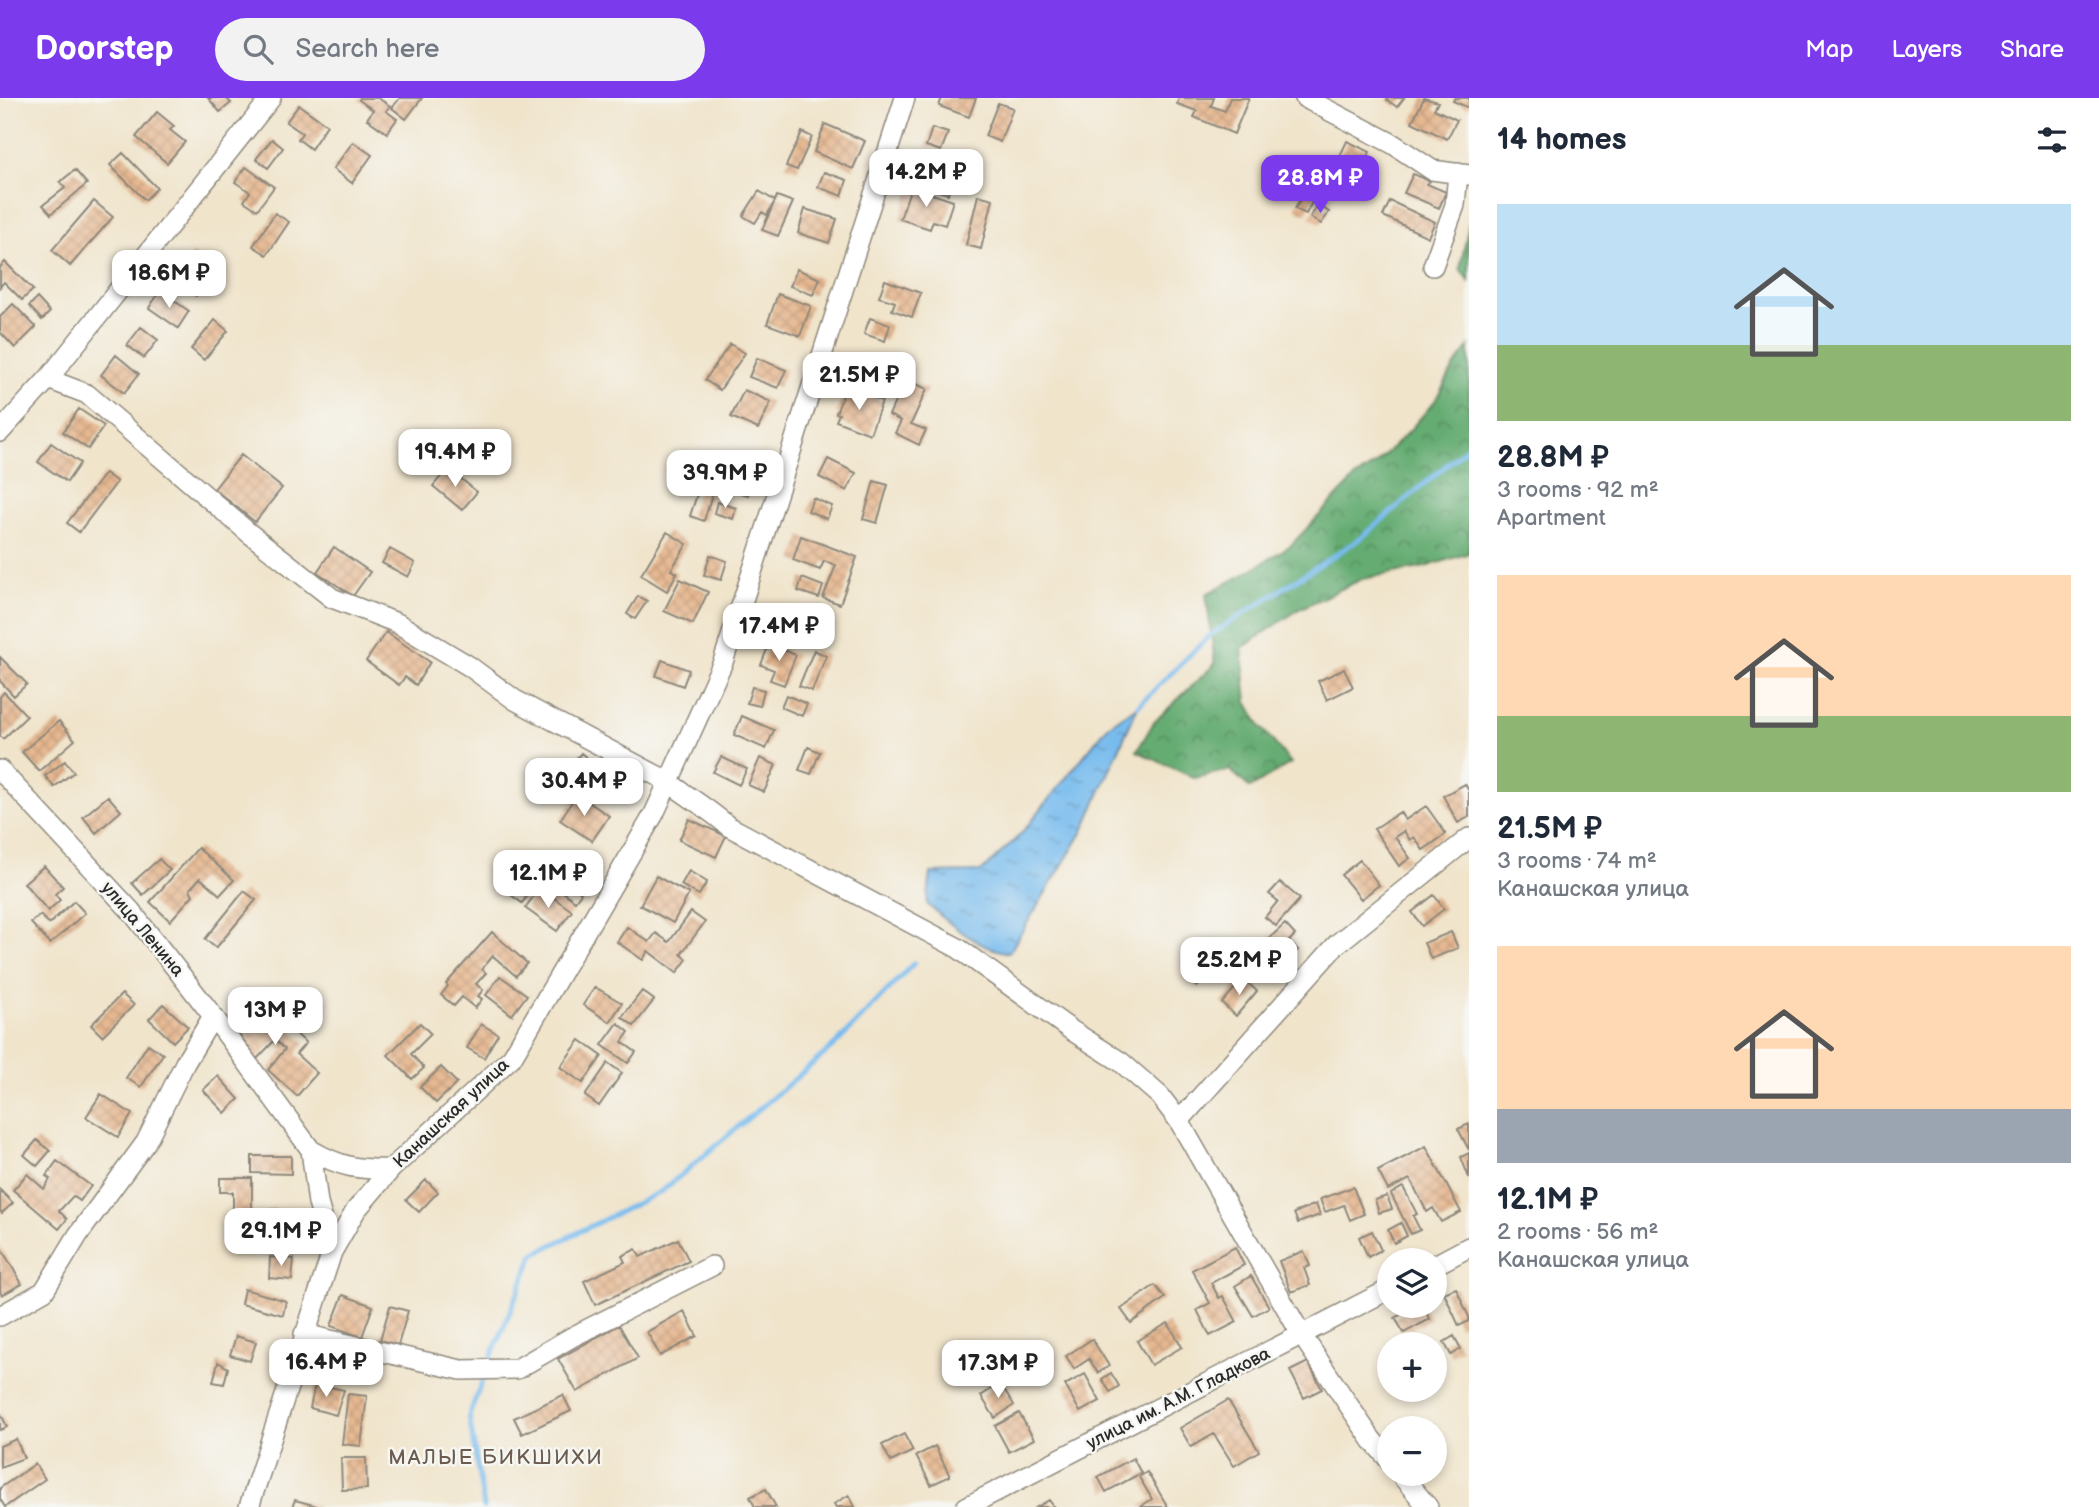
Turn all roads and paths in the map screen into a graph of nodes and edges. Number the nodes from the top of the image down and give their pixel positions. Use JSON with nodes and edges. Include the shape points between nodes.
{"nodes":[{"id":1,"x":271,"y":98,"type":"edge"},
{"id":2,"x":905,"y":98,"type":"edge"},
{"id":3,"x":1305,"y":98,"type":"edge"},
{"id":4,"x":1464,"y":174,"type":"edge"},
{"id":5,"x":1433,"y":266,"type":"dead end"},
{"id":6,"x":48,"y":379,"type":"junction"},
{"id":7,"x":0,"y":432,"type":"edge"},
{"id":8,"x":0,"y":770,"type":"edge"},
{"id":9,"x":667,"y":780,"type":"junction"},
{"id":10,"x":1469,"y":838,"type":"edge"},
{"id":11,"x":213,"y":1016,"type":"junction"},
{"id":12,"x":1179,"y":1121,"type":"junction"},
{"id":13,"x":311,"y":1150,"type":"junction"},
{"id":14,"x":391,"y":1169,"type":"junction"},
{"id":15,"x":1469,"y":1247,"type":"edge"},
{"id":16,"x":332,"y":1252,"type":"junction"},
{"id":17,"x":1447,"y":1259,"type":"edge"},
{"id":18,"x":712,"y":1266,"type":"dead end"},
{"id":19,"x":1377,"y":1296,"type":"edge"},
{"id":20,"x":0,"y":1316,"type":"edge"},
{"id":21,"x":304,"y":1335,"type":"junction"},
{"id":22,"x":1301,"y":1335,"type":"junction"},
{"id":23,"x":1377,"y":1446,"type":"edge"},
{"id":24,"x":1410,"y":1486,"type":"edge"},
{"id":25,"x":248,"y":1507,"type":"edge"},
{"id":26,"x":966,"y":1507,"type":"edge"},
{"id":27,"x":1428,"y":1507,"type":"edge"}],
"edges":[{"from":1,"to":6,"type":"street"},
{"from":2,"to":9,"type":"street","name":"Канашская улица","via":[[723,662]]},
{"from":3,"to":4,"type":"street","via":[[1432,170]]},
{"from":4,"to":5,"type":"street"},
{"from":6,"to":7,"type":"street"},
{"from":6,"to":9,"type":"street","via":[[87,394],[332,598],[397,623],[515,700]]},
{"from":8,"to":11,"type":"street","name":"улица Ленина","via":[[131,911]]},
{"from":9,"to":12,"type":"street","via":[[728,826],[958,948],[1121,1062],[1160,1096]]},
{"from":9,"to":14,"type":"street","name":"Канашская улица","via":[[654,814],[512,1057]]},
{"from":10,"to":12,"type":"street","via":[[1337,944]]},
{"from":11,"to":13,"type":"street","name":"улица Ленина"},
{"from":11,"to":20,"type":"street","via":[[146,1142],[78,1235],[44,1291]]},
{"from":12,"to":22,"type":"street"},
{"from":13,"to":14,"type":"street","via":[[334,1164],[362,1170]]},
{"from":13,"to":16,"type":"street","name":"улица Ленина","via":[[318,1203]]},
{"from":14,"to":16,"type":"street","name":"Канашская улица","via":[[356,1210]]},
{"from":15,"to":17,"type":"street"},
{"from":16,"to":21,"type":"street","name":"Канашская улица"},
{"from":18,"to":21,"type":"street","via":[[517,1369],[461,1370]]},
{"from":19,"to":22,"type":"street","name":"улица им. А.М. Гладкова"},
{"from":21,"to":25,"type":"street","name":"Канашская улица"},
{"from":22,"to":23,"type":"street"},
{"from":22,"to":26,"type":"street","name":"улица им. А.М. Гладкова"},
{"from":24,"to":27,"type":"street"}]}
